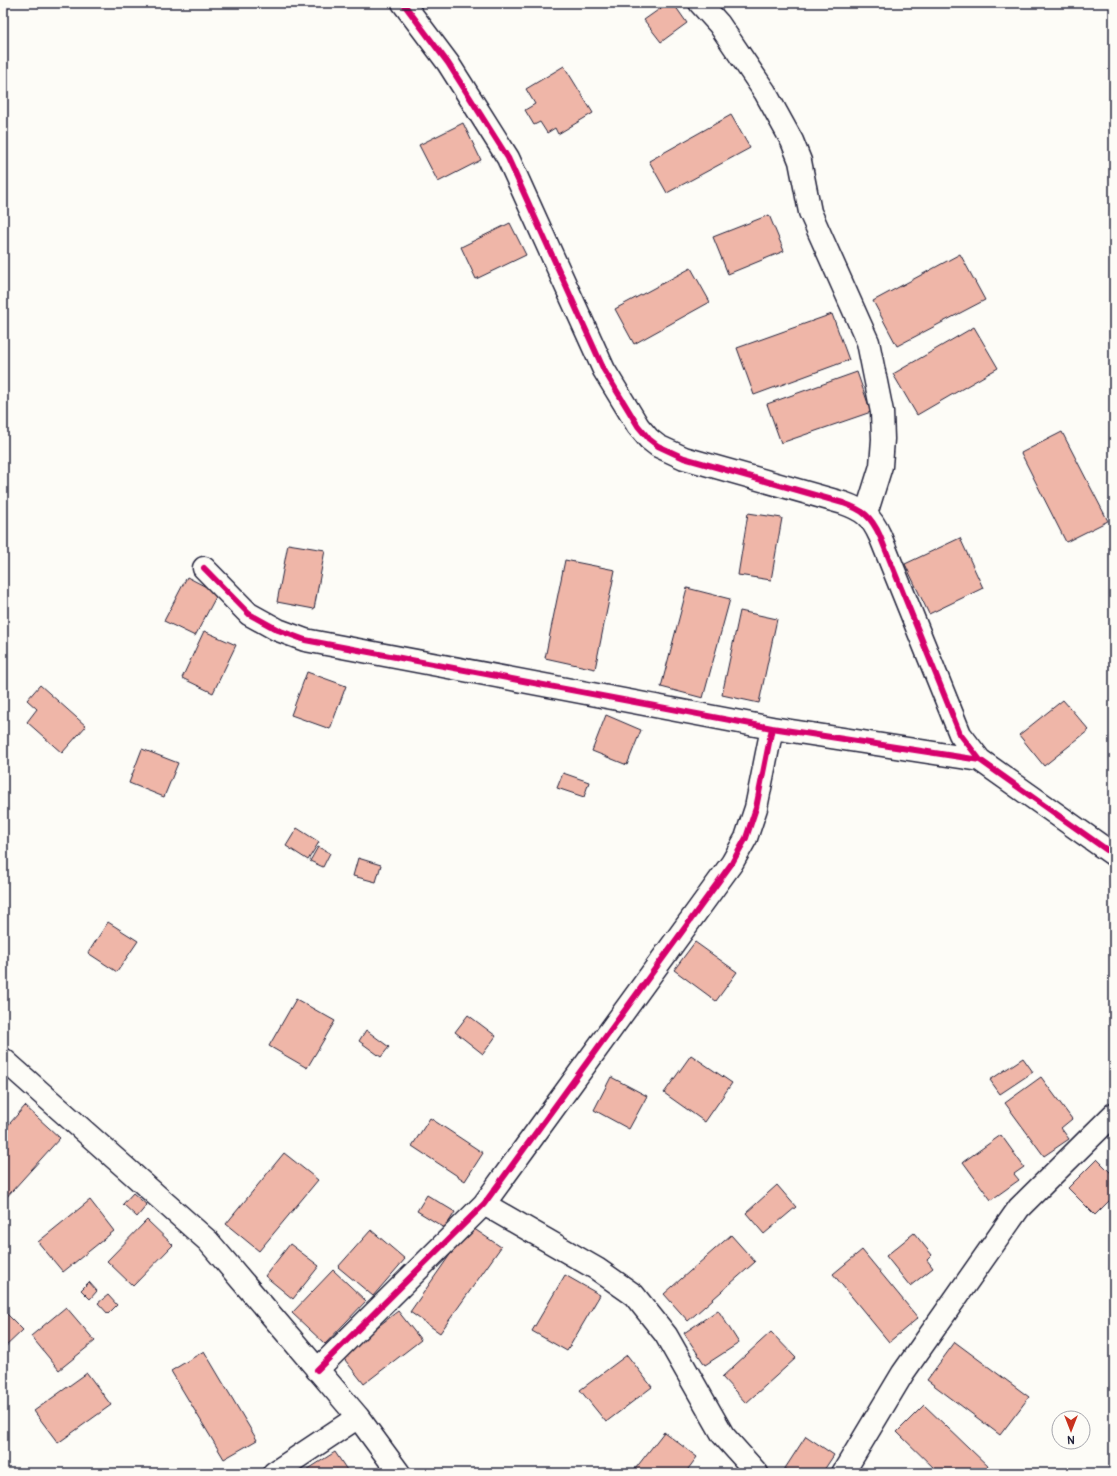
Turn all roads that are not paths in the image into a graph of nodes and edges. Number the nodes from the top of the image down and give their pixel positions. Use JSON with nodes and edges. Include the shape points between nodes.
{"nodes":[{"id":1,"x":403,"y":3,"type":"edge"},
{"id":2,"x":700,"y":3,"type":"edge"},
{"id":3,"x":866,"y":514,"type":"junction"},
{"id":4,"x":204,"y":568,"type":"dead end"},
{"id":5,"x":772,"y":728,"type":"junction"},
{"id":6,"x":980,"y":760,"type":"junction"},
{"id":7,"x":1114,"y":855,"type":"edge"},
{"id":8,"x":3,"y":1059,"type":"edge"},
{"id":9,"x":1114,"y":1114,"type":"edge"},
{"id":10,"x":484,"y":1204,"type":"junction"},
{"id":11,"x":317,"y":1370,"type":"junction"},
{"id":12,"x":358,"y":1417,"type":"junction"},
{"id":13,"x":274,"y":1473,"type":"edge"},
{"id":14,"x":399,"y":1473,"type":"edge"},
{"id":15,"x":757,"y":1473,"type":"edge"},
{"id":16,"x":842,"y":1473,"type":"edge"}],
"edges":[{"from":1,"to":3,"type":"street","via":[[448,63],[508,158],[604,370],[638,426],[649,439],[684,458],[857,507]]},
{"from":2,"to":3,"type":"street","via":[[719,24],[765,92],[792,141],[800,162],[810,212],[868,342],[882,412],[883,439],[881,466]]},
{"from":3,"to":6,"type":"street","via":[[875,524],[960,734]]},
{"from":4,"to":5,"type":"street","via":[[249,614],[278,630],[304,640]]},
{"from":5,"to":6,"type":"street"},
{"from":5,"to":10,"type":"street","via":[[756,808],[746,838],[732,863]]},
{"from":6,"to":7,"type":"street"},
{"from":8,"to":11,"type":"street","via":[[208,1240]]},
{"from":9,"to":16,"type":"street","via":[[1019,1208],[903,1373]]},
{"from":10,"to":11,"type":"street"},
{"from":10,"to":15,"type":"street","via":[[597,1269],[634,1295],[666,1335],[723,1435]]},
{"from":11,"to":12,"type":"street"},
{"from":12,"to":13,"type":"street"},
{"from":12,"to":14,"type":"street"}]}
